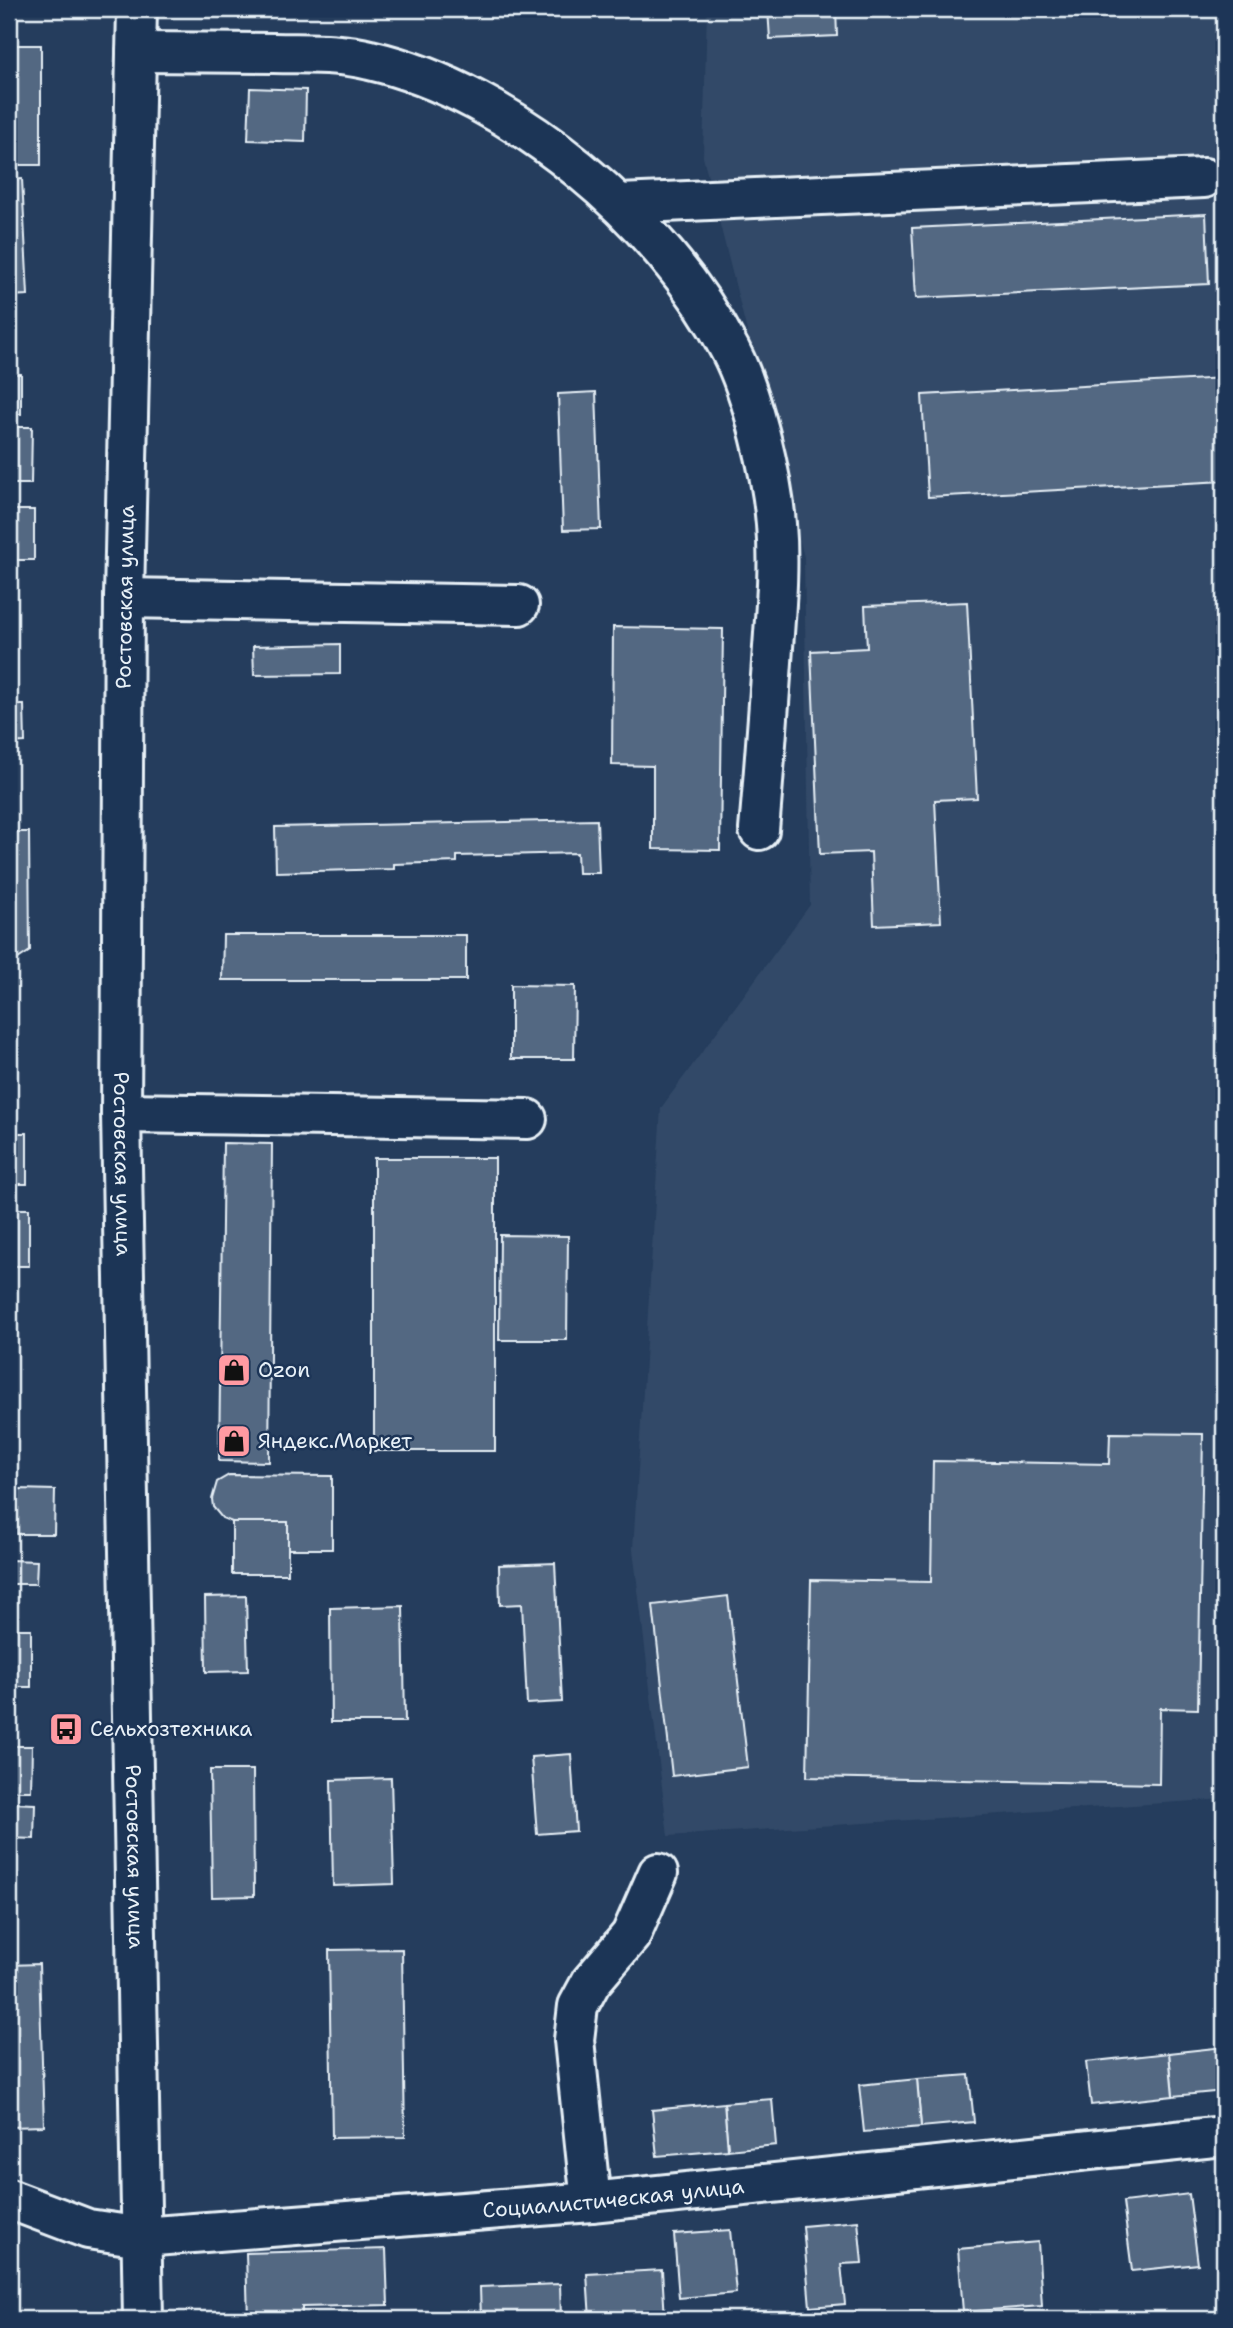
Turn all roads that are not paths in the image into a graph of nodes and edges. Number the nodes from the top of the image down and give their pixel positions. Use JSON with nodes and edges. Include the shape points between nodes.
{"nodes":[{"id":1,"x":137,"y":9,"type":"edge"},
{"id":2,"x":136,"y":52,"type":"junction"},
{"id":3,"x":1204,"y":178,"type":"dead end"},
{"id":4,"x":620,"y":204,"type":"junction"},
{"id":5,"x":124,"y":598,"type":"junction"},
{"id":6,"x":519,"y":605,"type":"dead end"},
{"id":7,"x":760,"y":830,"type":"dead end"},
{"id":8,"x":121,"y":1113,"type":"junction"},
{"id":9,"x":527,"y":1119,"type":"dead end"},
{"id":10,"x":658,"y":1872,"type":"dead end"},
{"id":11,"x":1224,"y":2136,"type":"edge"},
{"id":12,"x":9,"y":2199,"type":"edge"},
{"id":13,"x":591,"y":2202,"type":"junction"},
{"id":14,"x":142,"y":2237,"type":"junction"},
{"id":15,"x":143,"y":2319,"type":"edge"}],
"edges":[{"from":1,"to":2,"type":"main road","name":"Ростовская улица"},
{"from":2,"to":4,"type":"main road","via":[[328,54],[369,59],[447,85],[521,127]]},
{"from":2,"to":5,"type":"main road","name":"Ростовская улица"},
{"from":3,"to":4,"type":"main road"},
{"from":4,"to":7,"type":"main road","via":[[675,267],[731,352],[751,403],[767,467],[776,523],[778,585]]},
{"from":5,"to":6,"type":"main road"},
{"from":5,"to":8,"type":"main road","name":"Ростовская улица"},
{"from":8,"to":9,"type":"main road"},
{"from":8,"to":14,"type":"main road","name":"Ростовская улица"},
{"from":10,"to":13,"type":"main road","via":[[631,1935],[591,1982],[578,2006],[575,2040]]},
{"from":11,"to":13,"type":"main road","name":"Социалистическая улица"},
{"from":12,"to":14,"type":"main road","name":"Социалистическая улица","via":[[88,2229]]},
{"from":13,"to":14,"type":"main road","name":"Социалистическая улица"},
{"from":14,"to":15,"type":"main road","name":"Ростовская улица"}]}
